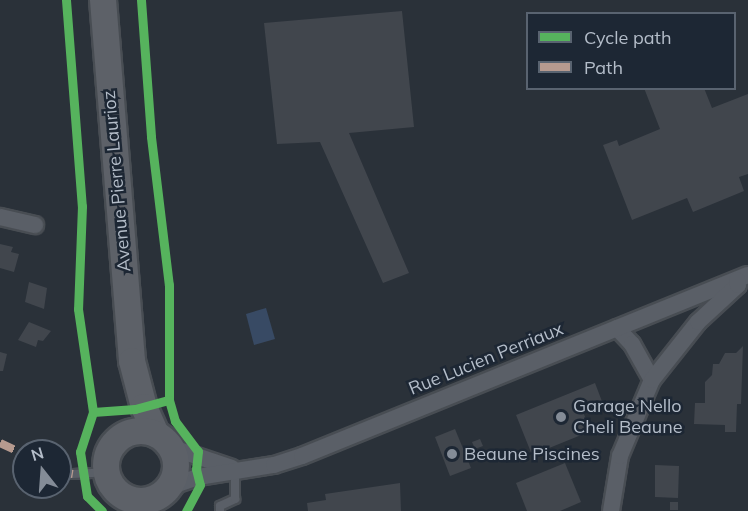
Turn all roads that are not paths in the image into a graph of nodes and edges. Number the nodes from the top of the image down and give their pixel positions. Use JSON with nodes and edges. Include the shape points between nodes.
{"nodes":[{"id":1,"x":102,"y":0,"type":"edge"},
{"id":2,"x":0,"y":217,"type":"edge"},
{"id":3,"x":35,"y":225,"type":"dead end"},
{"id":4,"x":742,"y":277,"type":"edge"},
{"id":5,"x":617,"y":328,"type":"junction"},
{"id":6,"x":132,"y":361,"type":"junction"},
{"id":7,"x":652,"y":380,"type":"junction"},
{"id":8,"x":119,"y":439,"type":"junction"},
{"id":9,"x":163,"y":441,"type":"junction"},
{"id":10,"x":235,"y":470,"type":"junction"},
{"id":11,"x":106,"y":471,"type":"junction"},
{"id":12,"x":73,"y":474,"type":"dead end"},
{"id":13,"x":164,"y":497,"type":"edge"},
{"id":14,"x":127,"y":503,"type":"edge"},
{"id":15,"x":220,"y":511,"type":"edge"},
{"id":16,"x":612,"y":511,"type":"edge"}],
"edges":[{"from":1,"to":6,"type":"main road","name":"Avenue Pierre Laurioz"},
{"from":2,"to":3,"type":"street"},
{"from":4,"to":5,"type":"street","name":"Rue Lucien Perriaux"},
{"from":4,"to":7,"type":"street","via":[[692,329]]},
{"from":5,"to":7,"type":"street","via":[[632,344]]},
{"from":5,"to":10,"type":"street","name":"Rue Lucien Perriaux","via":[[302,456],[274,465]]},
{"from":6,"to":8,"type":"main road","name":"Avenue Pierre Laurioz"},
{"from":6,"to":9,"type":"main road","name":"Avenue Pierre Laurioz","via":[[144,407]]},
{"from":7,"to":16,"type":"street","via":[[620,456]]},
{"from":8,"to":9,"type":"main road","via":[[137,432]]},
{"from":8,"to":11,"type":"main road","via":[[108,453]]},
{"from":9,"to":10,"type":"street","name":"Rue Lucien Perriaux"},
{"from":9,"to":13,"type":"main road","via":[[176,467]]},
{"from":10,"to":13,"type":"street","name":"Rue Lucien Perriaux"},
{"from":10,"to":15,"type":"lane","via":[[235,499],[220,506]]},
{"from":11,"to":12,"type":"lane"},
{"from":11,"to":14,"type":"main road"},
{"from":13,"to":14,"type":"main road"}]}
